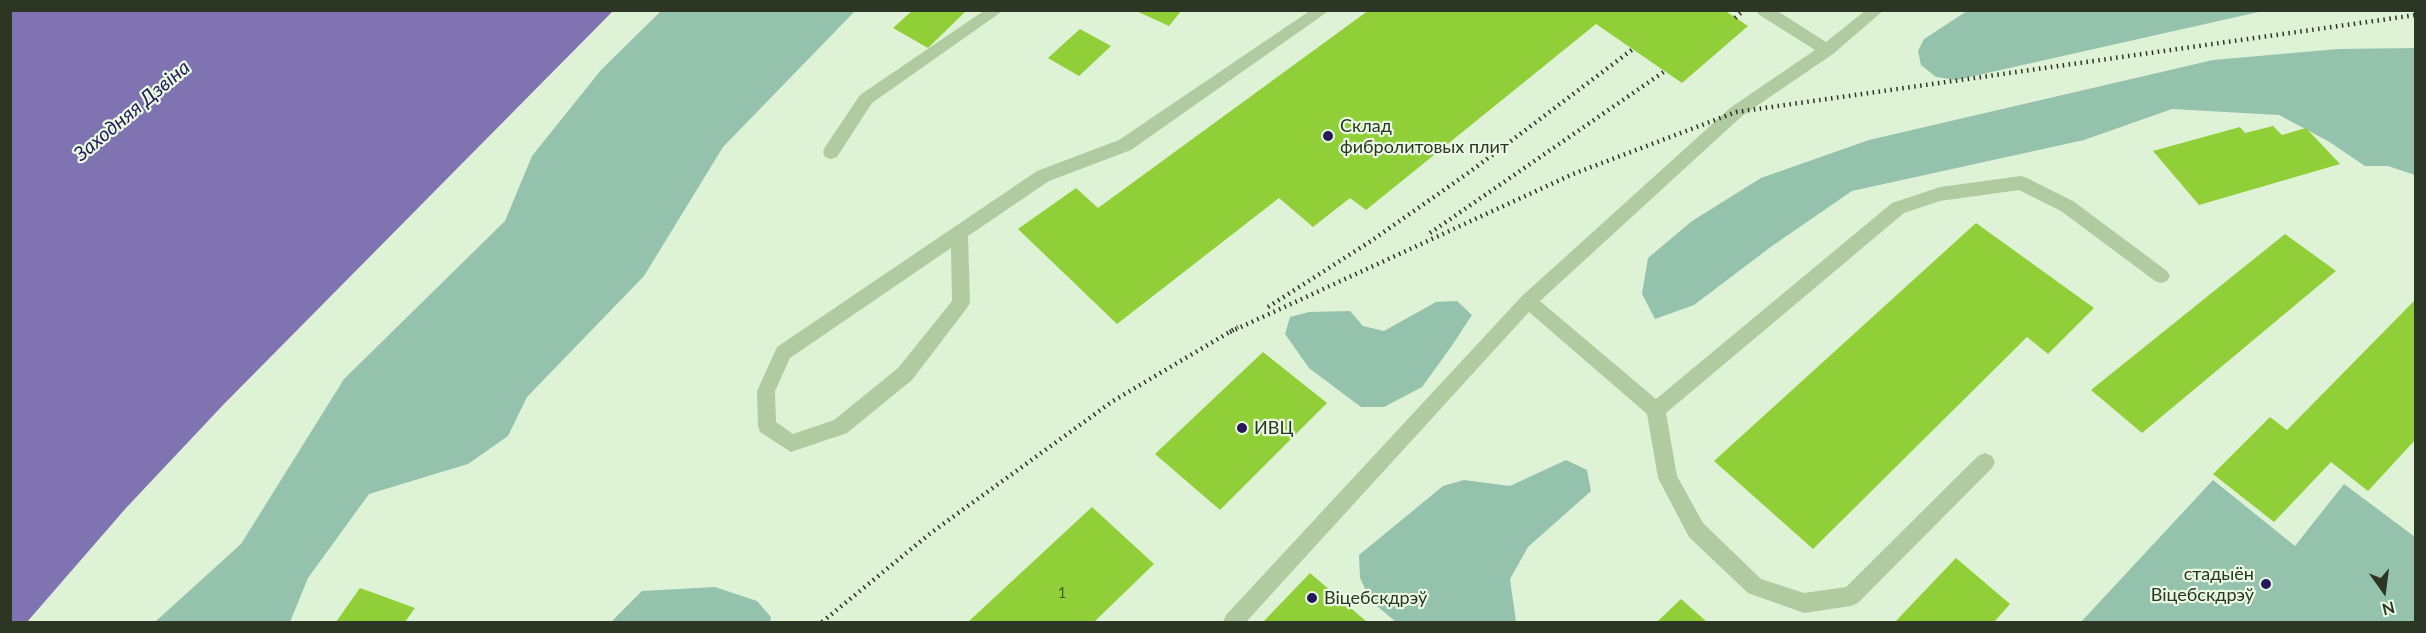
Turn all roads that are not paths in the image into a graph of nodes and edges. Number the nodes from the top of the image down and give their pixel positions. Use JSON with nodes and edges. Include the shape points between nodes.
{"nodes":[{"id":1,"x":997,"y":10,"type":"edge"},
{"id":2,"x":1323,"y":10,"type":"edge"},
{"id":3,"x":1763,"y":10,"type":"edge"},
{"id":4,"x":1877,"y":10,"type":"edge"},
{"id":5,"x":1827,"y":50,"type":"junction"},
{"id":6,"x":831,"y":152,"type":"dead end"},
{"id":7,"x":959,"y":233,"type":"junction"},
{"id":8,"x":2161,"y":276,"type":"dead end"},
{"id":9,"x":1528,"y":301,"type":"junction"},
{"id":10,"x":1656,"y":410,"type":"junction"},
{"id":11,"x":1985,"y":462,"type":"dead end"},
{"id":12,"x":1233,"y":622,"type":"edge"}],
"edges":[{"from":1,"to":6,"type":"lane","via":[[866,99]]},
{"from":2,"to":7,"type":"lane","via":[[1125,146],[1044,176]]},
{"from":3,"to":5,"type":"lane"},
{"from":4,"to":5,"type":"lane"},
{"from":5,"to":9,"type":"lane","via":[[1736,112]]},
{"from":7,"to":7,"type":"lane","via":[[783,353],[766,392],[767,426],[791,443],[840,427],[905,374],[962,303]]},
{"from":8,"to":10,"type":"lane","via":[[2067,206],[2021,183],[1940,194],[1898,208]]},
{"from":9,"to":10,"type":"lane"},
{"from":9,"to":12,"type":"lane"},
{"from":10,"to":11,"type":"lane","via":[[1668,478],[1696,530],[1755,586],[1804,603],[1851,596]]}]}
